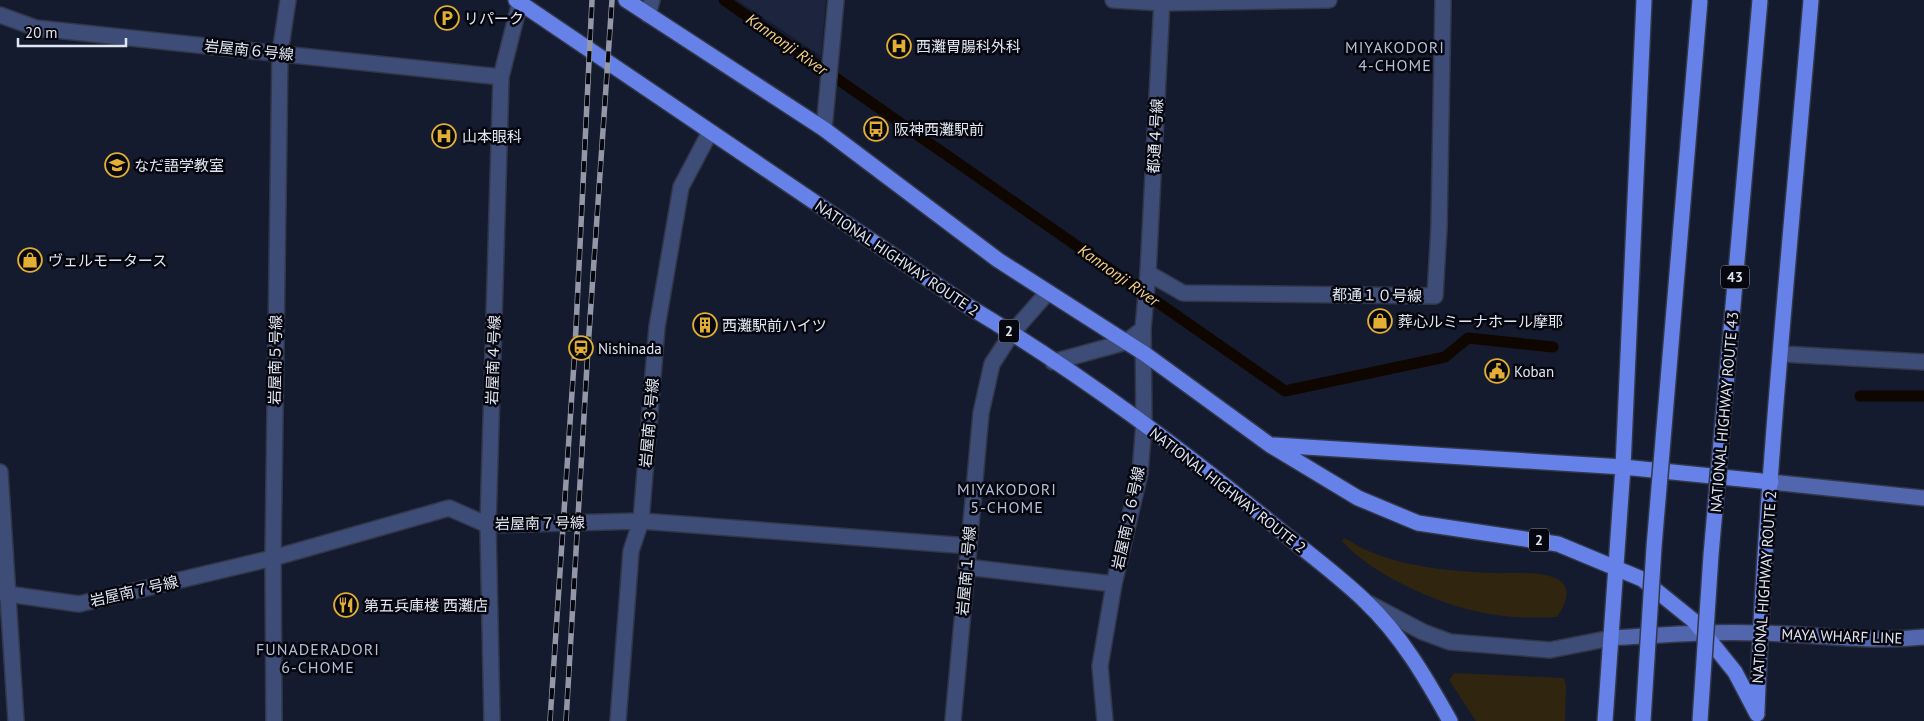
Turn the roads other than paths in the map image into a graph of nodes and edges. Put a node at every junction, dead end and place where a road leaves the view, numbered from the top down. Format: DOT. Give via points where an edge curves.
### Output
graph roads {
  1 [pos="288,0"];
  2 [pos="626,0"];
  3 [pos="652,0"];
  4 [pos="836,0"];
  5 [pos="1113,0"];
  6 [pos="1329,0"];
  7 [pos="1444,0"];
  8 [pos="1644,0"];
  9 [pos="1700,0"];
  10 [pos="1760,0"];
  11 [pos="1811,0"];
  12 [pos="518,1"];
  13 [pos="1162,2"];
  14 [pos="0,15"];
  15 [pos="648,15"];
  16 [pos="280,53"];
  17 [pos="501,77"];
  18 [pos="824,129"];
  19 [pos="710,132"];
  20 [pos="1148,273"];
  21 [pos="1048,292"];
  22 [pos="1143,329"];
  23 [pos="1012,333"];
  24 [pos="1126,342"];
  25 [pos="1145,354"];
  26 [pos="1782,354"];
  27 [pos="1053,362"];
  28 [pos="1924,362"];
  29 [pos="1144,423"];
  30 [pos="1270,445"];
  31 [pos="1623,467"];
  32 [pos="0,472"];
  33 [pos="1771,482"];
  34 [pos="1924,498"];
  35 [pos="641,521"];
  36 [pos="488,525"];
  37 [pos="969,546"];
  38 [pos="272,558"];
  39 [pos="966,567"];
  40 [pos="1616,567"];
  41 [pos="1114,584"];
  42 [pos="3,593"];
  43 [pos="1365,601"];
  44 [pos="1704,633"];
  45 [pos="1760,633"];
  46 [pos="1924,637"];
  47 [pos="1611,638"];
  48 [pos="1757,718"];
  49 [pos="16,721"];
  50 [pos="274,721"];
  51 [pos="492,721"];
  52 [pos="618,721"];
  53 [pos="953,721"];
  54 [pos="1105,721"];
  55 [pos="1450,721"];
  56 [pos="1605,721"];
  57 [pos="1644,721"];
  58 [pos="1700,721"];
  1 -- 16 [label="street, 岩屋南５号線"];
  2 -- 15 [label="highway, 2"];
  3 -- 15 [label="street"];
  4 -- 18 [label="street"];
  5 -- 13 [label="street"];
  6 -- 13 [label="street"];
  7 -- 20 [label="street, 都通１０号線" via="1435,296 1184,293"];
  8 -- 31 [label="highway"];
  9 -- 57 [label="highway, bridge" via="1654,547"];
  10 -- 58 [label="highway, NATIONAL HIGHWAY ROUTE 43 / 43, bridge" via="1711,555"];
  11 -- 26 [label="highway"];
  12 -- 17 [label="street, 岩屋南４号線"];
  12 -- 19 [label="highway, NATIONAL HIGHWAY ROUTE 2 / 2"];
  13 -- 20 [label="street, 都通４号線"];
  14 -- 16 [label="street, 岩屋南６号線" via="36,28"];
  15 -- 18 [label="highway, 2"];
  16 -- 17 [label="street, 岩屋南６号線"];
  16 -- 38 [label="street, 岩屋南５号線"];
  17 -- 36 [label="street, 岩屋南４号線"];
  18 -- 21 [label="highway, 2" via="998,260"];
  19 -- 23 [label="highway, NATIONAL HIGHWAY ROUTE 2 / 2"];
  19 -- 35 [label="street, 岩屋南３号線" via="681,188 657,327"];
  20 -- 22 [label="street, 都通４号線"];
  21 -- 23 [label="street, 岩屋南１号線"];
  21 -- 24 [label="highway, 2"];
  22 -- 24 [label="street"];
  22 -- 25 [label="street, 都通４号線"];
  23 -- 27 [label="highway, NATIONAL HIGHWAY ROUTE 2 / 2"];
  23 -- 37 [label="street, 岩屋南１号線" via="992,364 981,413"];
  24 -- 25 [label="highway, 2"];
  24 -- 27 [label="street"];
  25 -- 29 [label="street, 岩屋南２６号線"];
  25 -- 30 [label="highway, 2"];
  26 -- 28 [label="street"];
  26 -- 33 [label="highway"];
  27 -- 29 [label="highway, NATIONAL HIGHWAY ROUTE 2 / 2"];
  29 -- 41 [label="street, 岩屋南２６号線" via="1140,473"];
  29 -- 43 [label="highway, NATIONAL HIGHWAY ROUTE 2 / 2" via="1220,480"];
  30 -- 31 [label="highway, NATIONAL HIGHWAY ROUTE 2"];
  30 -- 40 [label="highway, 2" via="1358,498 1418,523 1558,544"];
  31 -- 33 [label="highway, NATIONAL HIGHWAY ROUTE 2"];
  31 -- 40 [label="highway"];
  32 -- 42 [label="street"];
  33 -- 34 [label="main road"];
  33 -- 45 [label="highway, NATIONAL HIGHWAY ROUTE 2 / 2"];
  35 -- 36 [label="street, 岩屋南７号線"];
  35 -- 37 [label="street, 岩屋南７号線"];
  35 -- 52 [label="street, 岩屋南３号線" via="631,551"];
  36 -- 38 [label="street, 岩屋南７号線" via="449,508"];
  36 -- 51 [label="street, 岩屋南４号線"];
  37 -- 39 [label="street, 岩屋南１号線"];
  38 -- 42 [label="street, 岩屋南７号線" via="79,604"];
  38 -- 50 [label="street, 岩屋南５号線"];
  39 -- 41 [label="street, 岩屋南２６号線"];
  39 -- 53 [label="street, 岩屋南１号線"];
  40 -- 44 [label="highway, 2" via="1642,580 1694,621"];
  40 -- 47 [label="highway"];
  41 -- 54 [label="street" via="1100,666"];
  42 -- 49 [label="street"];
  43 -- 47 [label="street" via="1415,628 1450,642 1550,650"];
  43 -- 55 [label="highway, NATIONAL HIGHWAY ROUTE 2 / 2" via="1424,674"];
  44 -- 45 [label="main road, MAYA WHARF LINE"];
  44 -- 47 [label="main road, MAYA WHARF LINE"];
  44 -- 48 [label="highway, 2" via="1735,672"];
  45 -- 46 [label="main road, MAYA WHARF LINE" via="1892,640"];
  45 -- 48 [label="highway, NATIONAL HIGHWAY ROUTE 2 / 2"];
  47 -- 56 [label="highway"];
}
